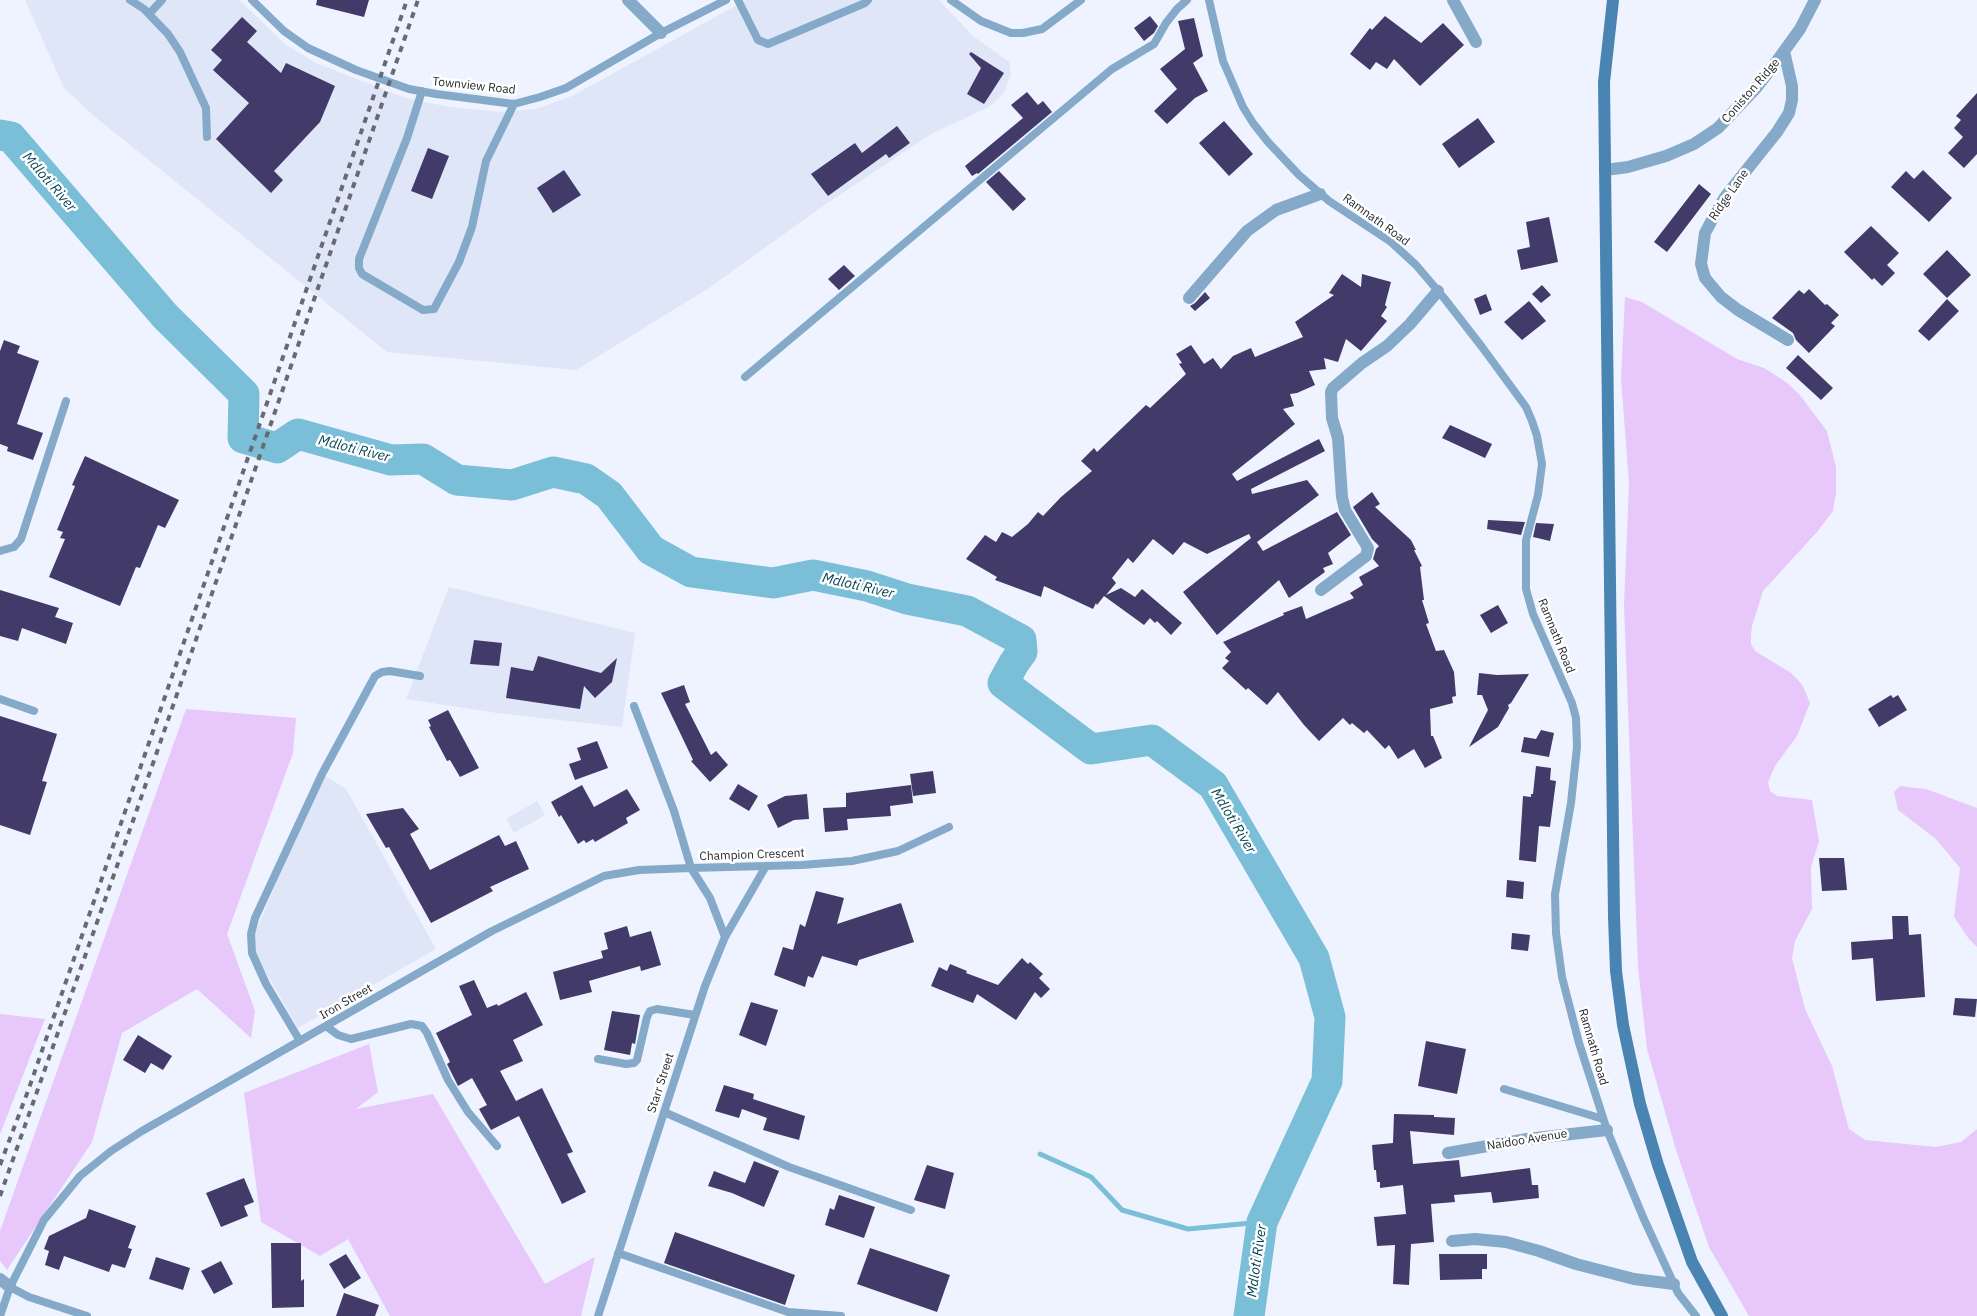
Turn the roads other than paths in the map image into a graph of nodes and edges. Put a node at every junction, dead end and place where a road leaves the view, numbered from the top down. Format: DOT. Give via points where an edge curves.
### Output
graph roads {
  1 [pos="130,0"];
  2 [pos="162,0"];
  3 [pos="252,0"];
  4 [pos="628,0"];
  5 [pos="726,0"];
  6 [pos="738,0"];
  7 [pos="868,0"];
  8 [pos="950,0"];
  9 [pos="1081,0"];
  10 [pos="1187,0"];
  11 [pos="1209,0"];
  12 [pos="1453,0"];
  13 [pos="1613,0"];
  14 [pos="1816,0"];
  15 [pos="149,14"];
  16 [pos="661,33"];
  17 [pos="1476,42"];
  18 [pos="1784,51"];
  19 [pos="422,91"];
  20 [pos="514,104"];
  21 [pos="207,137"];
  22 [pos="1605,170"];
  23 [pos="1320,194"];
  24 [pos="1438,291"];
  25 [pos="1189,298"];
  26 [pos="1788,340"];
  27 [pos="745,377"];
  28 [pos="66,401"];
  29 [pos="0,551"];
  30 [pos="1321,590"];
  31 [pos="420,676"];
  32 [pos="0,699"];
  33 [pos="634,706"];
  34 [pos="34,711"];
  35 [pos="949,827"];
  36 [pos="766,866"];
  37 [pos="690,868"];
  38 [pos="725,937"];
  39 [pos="695,1015"];
  40 [pos="326,1026"];
  41 [pos="300,1041"];
  42 [pos="598,1059"];
  43 [pos="1504,1089"];
  44 [pos="664,1112"];
  45 [pos="1605,1124"];
  46 [pos="497,1146"];
  47 [pos="1448,1153"];
  48 [pos="911,1210"];
  49 [pos="1452,1241"];
  50 [pos="618,1253"];
  51 [pos="5,1283"];
  52 [pos="1674,1284"];
  53 [pos="0,1316"];
  54 [pos="87,1316"];
  55 [pos="598,1316"];
  56 [pos="841,1316"];
  57 [pos="1696,1316"];
  58 [pos="1722,1316"];
  1 -- 15 [label="lane"];
  2 -- 15 [label="lane"];
  3 -- 19 [label="lane, Townview Road" via="284,31 308,48 356,70"];
  4 -- 16 [label="street"];
  5 -- 16 [label="lane, Townview Road"];
  6 -- 7 [label="lane" via="758,40 768,44"];
  8 -- 9 [label="lane" via="981,21 1011,33 1042,29"];
  10 -- 27 [label="lane" via="1177,9 1154,44 1112,69"];
  11 -- 23 [label="lane, Ramnath Road" via="1223,61 1253,123 1299,176"];
  12 -- 17 [label="street"];
  13 -- 22 [label="street" via="1604,82"];
  14 -- 18 [label="street, Coniston Ridge"];
  15 -- 21 [label="lane" via="180,52 206,108"];
  16 -- 20 [label="lane, Townview Road" via="566,88"];
  18 -- 22 [label="street, Coniston Ridge" via="1732,115 1694,144 1666,156"];
  18 -- 26 [label="street, Ridge Lane" via="1792,86 1789,113 1725,197 1706,233 1701,264 1704,278 1721,297"];
  19 -- 20 [label="lane, Townview Road"];
  19 -- 20 [label="lane" via="359,259 359,268 362,274 423,310 434,309 459,262 472,228 486,160"];
  22 -- 58 [label="street" via="1616,971 1640,1104 1658,1166 1692,1262"];
  23 -- 24 [label="lane, Ramnath Road" via="1392,242"];
  23 -- 25 [label="street" via="1276,210 1247,231"];
  24 -- 30 [label="street" via="1387,346 1362,363 1331,392 1345,510 1368,548 1366,556"];
  24 -- 45 [label="lane, Ramnath Road" via="1526,407 1540,452 1542,464 1538,495 1526,540 1526,589 1544,642 1572,703 1577,746 1555,894 1556,933 1562,977"];
  28 -- 29 [label="lane" via="21,539 14,547"];
  31 -- 41 [label="lane" via="390,671 375,676 326,765 255,918 251,934 252,953 266,984"];
  32 -- 34 [label="lane"];
  33 -- 37 [label="lane, Champion Crescent" via="674,811"];
  35 -- 36 [label="lane, Champion Crescent" via="905,848 874,858"];
  36 -- 37 [label="lane, Champion Crescent"];
  36 -- 38 [label="lane, Starr Street"];
  37 -- 38 [label="lane" via="710,898"];
  37 -- 40 [label="lane, Iron Street" via="639,870 604,876 492,931"];
  38 -- 39 [label="lane, Starr Street"];
  39 -- 42 [label="lane" via="657,1009 650,1011 634,1063"];
  39 -- 44 [label="lane, Starr Street"];
  40 -- 41 [label="lane, Iron Street"];
  40 -- 46 [label="lane" via="338,1036 348,1039 411,1024 422,1026 448,1080 468,1112"];
  41 -- 51 [label="lane, Iron Street" via="142,1131 80,1176 44,1220"];
  43 -- 45 [label="lane"];
  44 -- 48 [label="lane" via="790,1167"];
  44 -- 50 [label="lane, Starr Street"];
  45 -- 47 [label="street, Naidoo Avenue"];
  45 -- 52 [label="lane, Ramnath Road"];
  49 -- 52 [label="street" via="1506,1242 1634,1279"];
  50 -- 55 [label="lane, Starr Street"];
  50 -- 56 [label="lane" via="788,1312"];
  51 -- 53 [label="lane, Iron Street"];
  51 -- 54 [label="lane" via="29,1297"];
  52 -- 57 [label="lane, Ramnath Road"];
}
